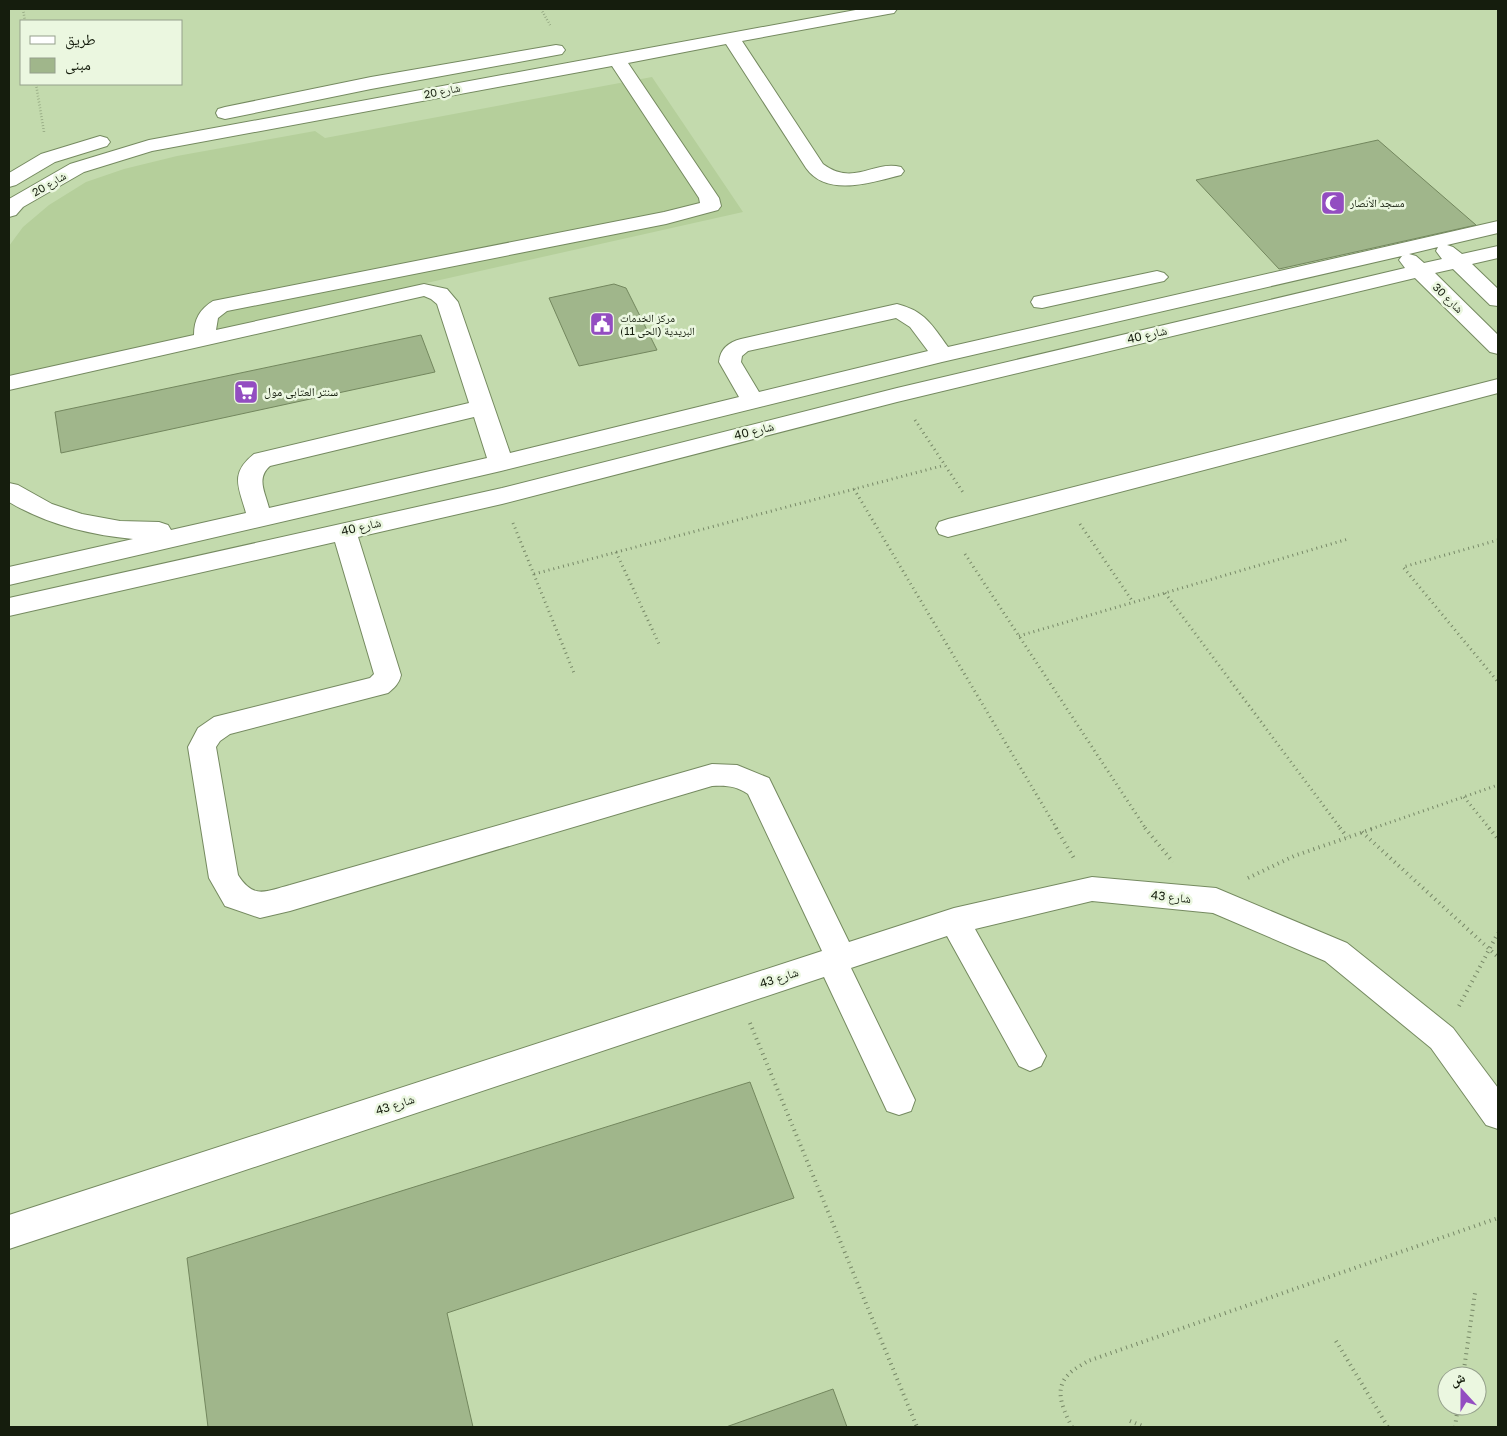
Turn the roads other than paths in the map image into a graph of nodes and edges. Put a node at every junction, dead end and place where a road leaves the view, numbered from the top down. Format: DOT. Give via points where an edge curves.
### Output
graph roads {
  1 [pos="888,9"];
  2 [pos="731,25"];
  3 [pos="573,47"];
  4 [pos="616,58"];
  5 [pos="209,116"];
  6 [pos="114,138"];
  7 [pos="894,172"];
  8 [pos="9,181"];
  9 [pos="9,212"];
  10 [pos="1498,226"];
  11 [pos="1435,240"];
  12 [pos="1397,249"];
  13 [pos="1498,252"];
  14 [pos="1457,261"];
  15 [pos="1419,270"];
  16 [pos="1157,277"];
  17 [pos="1104,288"];
  18 [pos="1498,300"];
  19 [pos="1042,302"];
  20 [pos="1498,305"];
  21 [pos="1126,312"];
  22 [pos="1466,316"];
  23 [pos="205,339"];
  24 [pos="1498,347"];
  25 [pos="942,355"];
  26 [pos="9,383"];
  27 [pos="1498,386"];
  28 [pos="753,401"];
  29 [pos="483,407"];
  30 [pos="501,463"];
  31 [pos="9,491"];
  32 [pos="259,518"];
  33 [pos="948,528"];
  34 [pos="201,531"];
  35 [pos="344,531"];
  36 [pos="9,576"];
  37 [pos="9,607"];
  38 [pos="954,921"];
  39 [pos="837,959"];
  40 [pos="1030,1056"];
  41 [pos="899,1100"];
  42 [pos="1498,1114"];
  43 [pos="9,1232"];
  1 -- 2 [label="street, شارع 20"];
  2 -- 4 [label="street, شارع 20"];
  2 -- 7 [label="street" via="816,168 832,179 843,181"];
  3 -- 5 [label="street, شارع 20"];
  4 -- 9 [label="street, شارع 20" via="149,146 76,168 16,203"];
  4 -- 23 [label="street" via="709,198 711,206 657,220 221,306 212,310 207,318"];
  6 -- 8 [label="street, شارع 20" via="48,158"];
  10 -- 11 [label="street"];
  11 -- 12 [label="street"];
  11 -- 14 [label="street"];
  12 -- 15 [label="street, شارع 30"];
  12 -- 21 [label="street"];
  13 -- 14 [label="street, شارع 40"];
  14 -- 15 [label="street, شارع 40"];
  14 -- 18 [label="street"];
  15 -- 22 [label="street, شارع 30"];
  15 -- 35 [label="street, شارع 40" via="897,395 502,496"];
  16 -- 17 [label="street"];
  17 -- 19 [label="street"];
  17 -- 21 [label="street"];
  20 -- 22 [label="street" via="1478,304 1469,308"];
  21 -- 25 [label="street"];
  22 -- 24 [label="street, شارع 30"];
  23 -- 26 [label="street"];
  23 -- 29 [label="street" via="424,290 439,294 447,302"];
  25 -- 28 [label="street"];
  25 -- 28 [label="street" via="914,317 898,311 741,346 734,350 730,362"];
  27 -- 33 [label="street"];
  28 -- 30 [label="street"];
  29 -- 30 [label="street"];
  29 -- 32 [label="street" via="262,460 252,468 249,477"];
  30 -- 32 [label="street"];
  31 -- 34 [label="street" via="31,505 80,522 138,531"];
  32 -- 34 [label="street"];
  34 -- 36 [label="street"];
  35 -- 37 [label="street, شارع 40"];
  35 -- 39 [label="street" via="387,679 378,686 224,725 213,729 205,738 202,747 224,878 236,897 260,905 290,898 712,775 729,774 746,778 759,786"];
  38 -- 39 [label="street, شارع 43"];
  38 -- 40 [label="street"];
  38 -- 42 [label="street, شارع 43" via="1092,889 1216,901 1336,952 1442,1038"];
  39 -- 41 [label="street"];
  39 -- 43 [label="street, شارع 43"];
}
